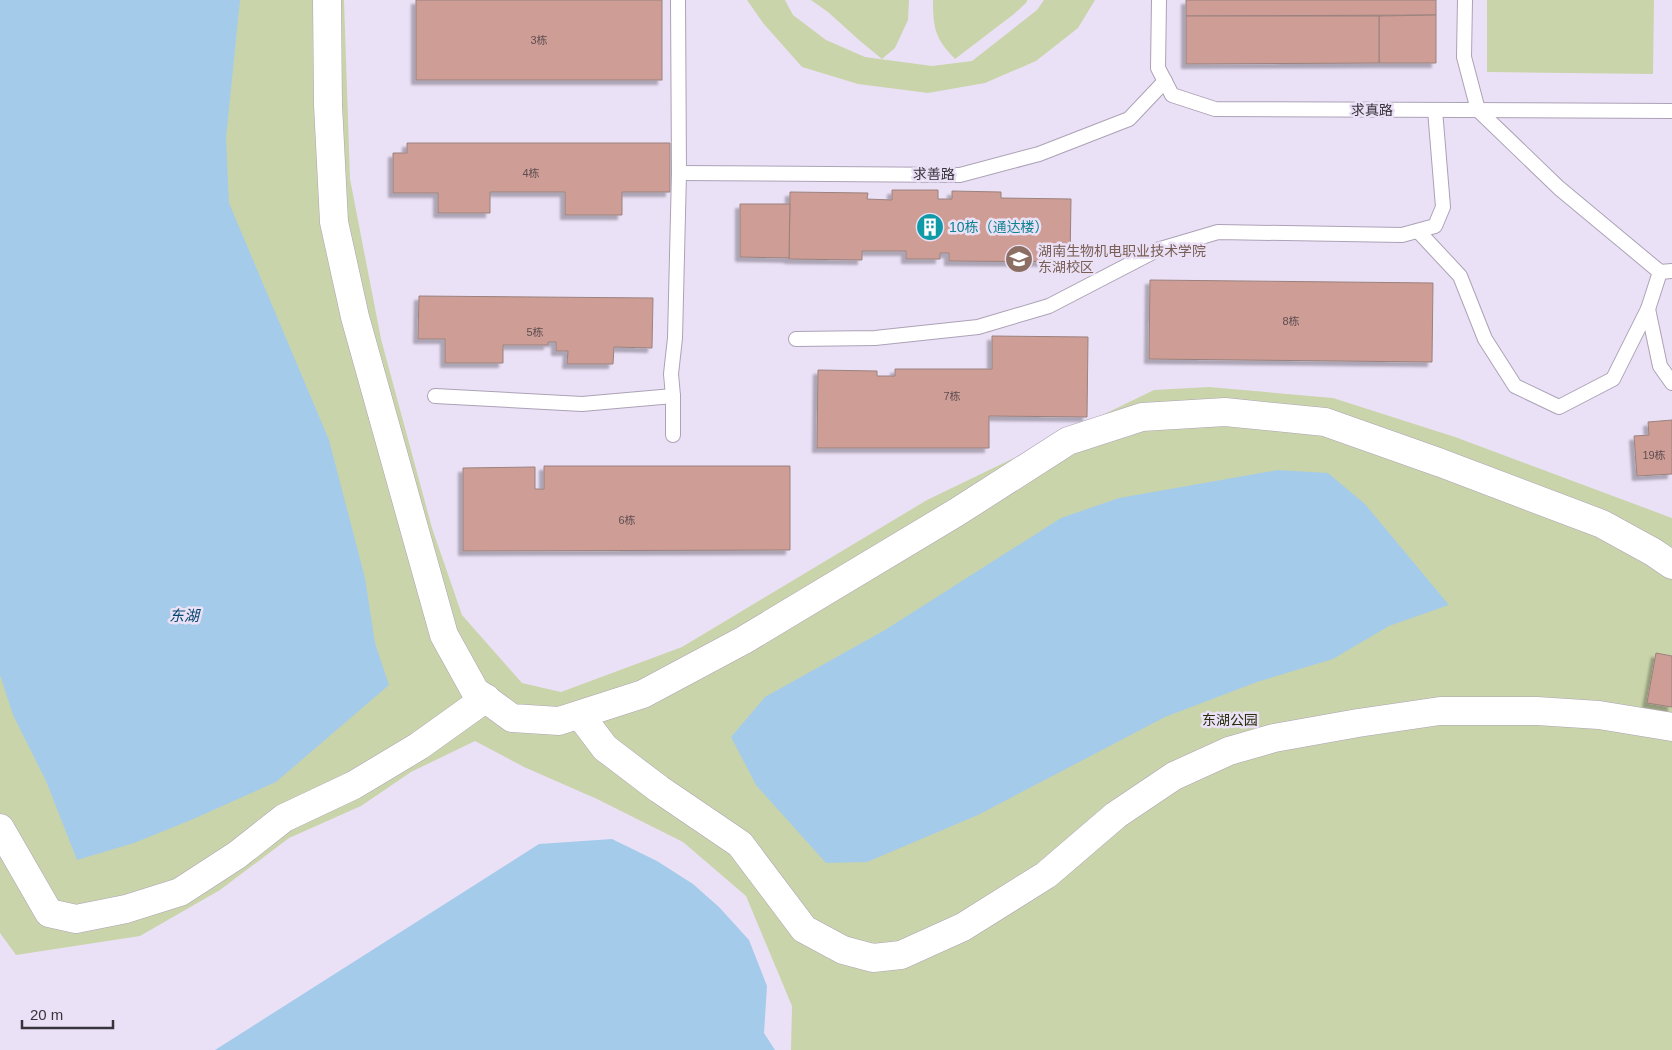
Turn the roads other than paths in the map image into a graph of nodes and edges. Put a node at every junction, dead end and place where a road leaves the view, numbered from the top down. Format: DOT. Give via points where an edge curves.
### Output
graph roads {
  1 [pos="327,0"];
  2 [pos="678,0"];
  3 [pos="1159,0"];
  4 [pos="1464,0"];
  5 [pos="1165,81"];
  6 [pos="1436,110"];
  7 [pos="1478,110"];
  8 [pos="1672,111"];
  9 [pos="679,173"];
  10 [pos="1418,231"];
  11 [pos="1666,272"];
  12 [pos="1648,309"];
  13 [pos="796,339"];
  14 [pos="1672,383"];
  15 [pos="435,396"];
  16 [pos="673,396"];
  17 [pos="673,435"];
  18 [pos="1672,565"];
  19 [pos="486,698"];
  20 [pos="580,715"];
  21 [pos="1672,727"];
  22 [pos="0,828"];
  1 -- 19 [label="street" via="334,222 355,317 444,635 475,690"];
  2 -- 9 [label="lane"];
  3 -- 5 [label="lane, 求真路" via="1158,68"];
  4 -- 7 [label="lane" via="1464,57"];
  5 -- 6 [label="lane, 求真路" via="1172,95 1215,109"];
  5 -- 9 [label="lane, 求善路" via="1128,119 1039,154 960,175"];
  6 -- 7 [label="lane, 求真路"];
  6 -- 10 [label="lane" via="1444,207 1435,226"];
  7 -- 8 [label="lane, 求真路"];
  7 -- 11 [label="lane" via="1559,188"];
  9 -- 16 [label="lane" via="675,338 670,374"];
  10 -- 12 [label="lane" via="1460,276 1485,338 1515,386 1559,407 1613,379"];
  10 -- 13 [label="lane" via="1402,235 1218,232 1157,250 1049,306 978,328 875,338"];
  11 -- 12 [label="lane"];
  12 -- 14 [label="lane" via="1660,366"];
  15 -- 16 [label="lane" via="582,404"];
  16 -- 17 [label="lane"];
  18 -- 20 [label="street" via="1602,524 1324,422 1225,412 1142,417 1068,441 744,640 643,694"];
  19 -- 20 [label="street" via="512,718 559,721"];
  19 -- 22 [label="street" via="419,746 354,785 284,818 237,855 180,892 126,909 76,919 49,913"];
  20 -- 21 [label="street" via="605,748 658,789 740,844 804,929 843,950 873,958 901,956 963,927 1046,874 1116,815 1174,776 1229,751 1274,738 1440,711 1590,714"];
}
